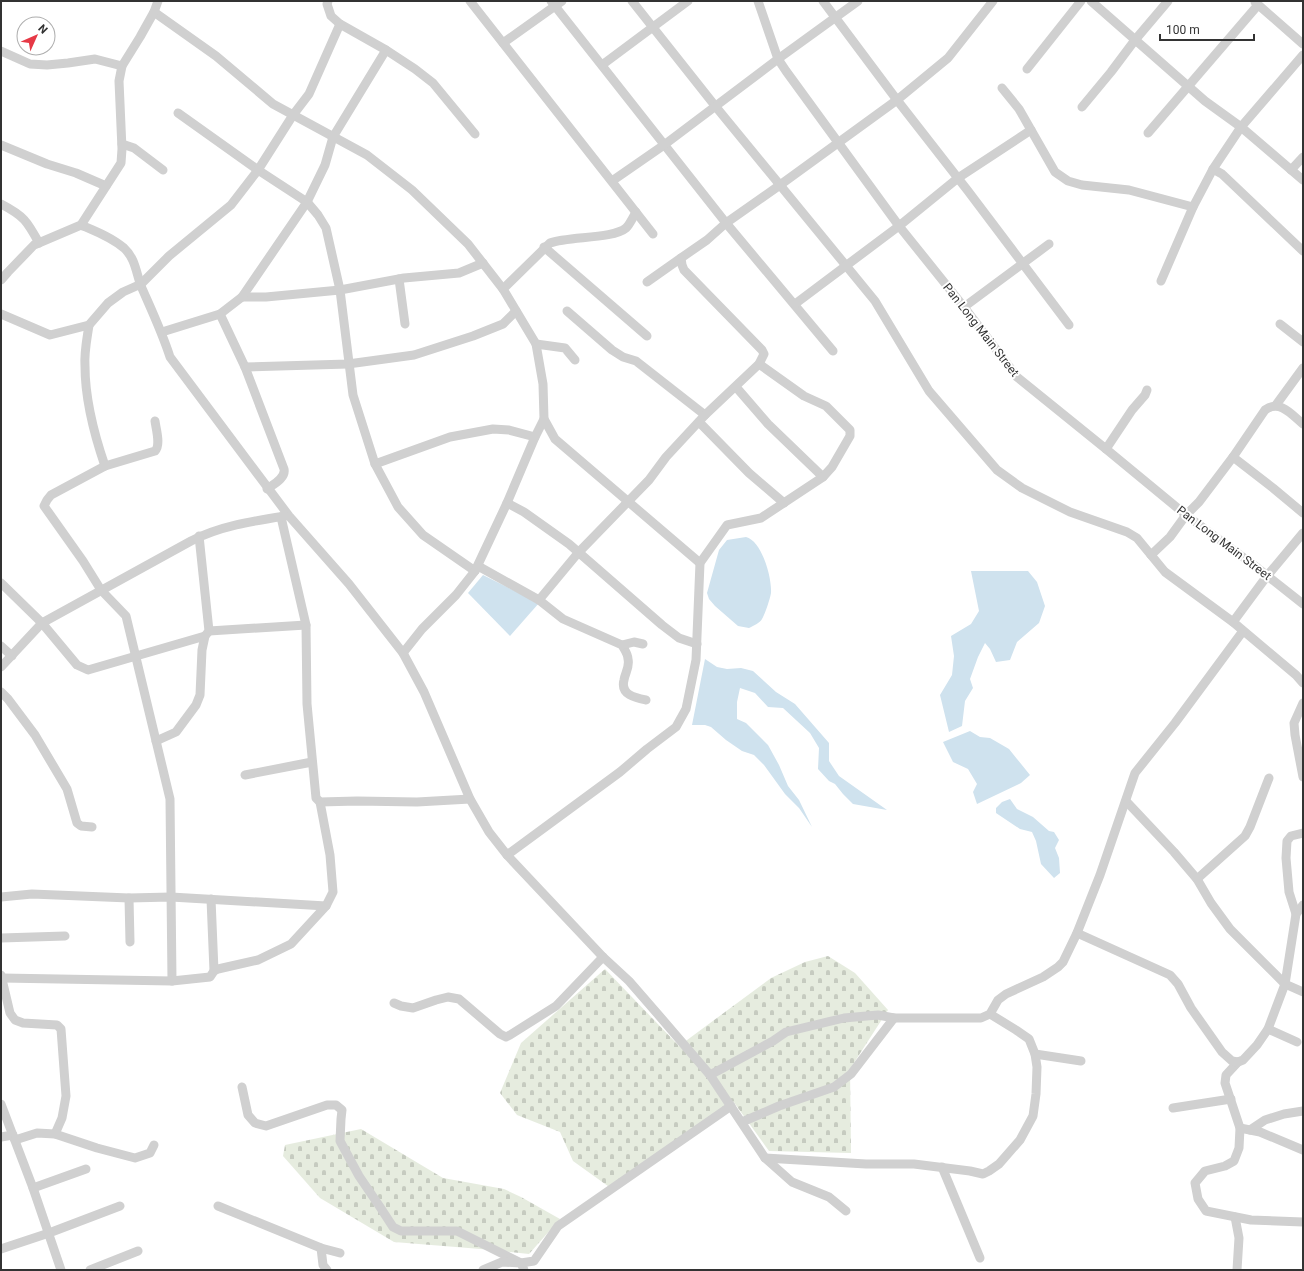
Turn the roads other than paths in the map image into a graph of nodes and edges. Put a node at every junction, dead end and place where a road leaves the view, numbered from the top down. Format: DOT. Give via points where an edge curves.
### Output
graph roads {
  1 [pos="158,1"];
  2 [pos="328,1"];
  3 [pos="470,1"];
  4 [pos="632,1"];
  5 [pos="688,1"];
  6 [pos="758,1"];
  7 [pos="823,1"];
  8 [pos="858,1"];
  9 [pos="993,1"];
  10 [pos="1081,1"];
  11 [pos="1091,1"];
  12 [pos="1168,1"];
  13 [pos="556,3"];
  14 [pos="1256,3"];
  15 [pos="154,12"];
  16 [pos="835,18"];
  17 [pos="340,24"];
  18 [pos="652,27"];
  19 [pos="1135,40"];
  20 [pos="503,42"];
  21 [pos="1303,43"];
  22 [pos="386,50"];
  23 [pos="1,52"];
  24 [pos="1303,55"];
  25 [pos="778,58"];
  26 [pos="602,65"];
  27 [pos="122,66"];
  28 [pos="1028,69"];
  29 [pos="1188,87"];
  30 [pos="1002,88"];
  31 [pos="897,100"];
  32 [pos="716,107"];
  33 [pos="1082,107"];
  34 [pos="178,112"];
  35 [pos="293,115"];
  36 [pos="1241,127"];
  37 [pos="1031,130"];
  38 [pos="1148,133"];
  39 [pos="475,134"];
  40 [pos="333,136"];
  41 [pos="838,143"];
  42 [pos="122,144"];
  43 [pos="664,144"];
  44 [pos="1,145"];
  45 [pos="1303,157"];
  46 [pos="1213,169"];
  47 [pos="163,170"];
  48 [pos="258,170"];
  49 [pos="1291,170"];
  50 [pos="958,178"];
  51 [pos="1303,180"];
  52 [pos="612,181"];
  53 [pos="106,186"];
  54 [pos="780,186"];
  55 [pos="307,202"];
  56 [pos="1,204"];
  57 [pos="1193,207"];
  58 [pos="636,212"];
  59 [pos="726,223"];
  60 [pos="81,225"];
  61 [pos="899,226"];
  62 [pos="654,234"];
  63 [pos="39,243"];
  64 [pos="1048,244"];
  65 [pos="544,247"];
  66 [pos="1303,251"];
  67 [pos="681,258"];
  68 [pos="483,263"];
  69 [pos="1022,263"];
  70 [pos="845,266"];
  71 [pos="399,279"];
  72 [pos="1,280"];
  73 [pos="1161,281"];
  74 [pos="647,282"];
  75 [pos="140,284"];
  76 [pos="503,289"];
  77 [pos="340,290"];
  78 [pos="242,297"];
  79 [pos="795,304"];
  80 [pos="964,306"];
  81 [pos="516,310"];
  82 [pos="567,311"];
  83 [pos="1,314"];
  84 [pos="220,314"];
  85 [pos="405,324"];
  86 [pos="1280,324"];
  87 [pos="89,325"];
  88 [pos="1069,325"];
  89 [pos="162,332"];
  90 [pos="647,336"];
  91 [pos="1303,342"];
  92 [pos="536,344"];
  93 [pos="833,350"];
  94 [pos="575,360"];
  95 [pos="348,364"];
  96 [pos="759,364"];
  97 [pos="245,367"];
  98 [pos="1303,368"];
  99 [pos="736,387"];
  100 [pos="1147,390"];
  101 [pos="1276,405"];
  102 [pos="706,415"];
  103 [pos="544,419"];
  104 [pos="155,421"];
  105 [pos="699,422"];
  106 [pos="1303,424"];
  107 [pos="535,437"];
  108 [pos="1106,449"];
  109 [pos="1233,457"];
  110 [pos="375,464"];
  111 [pos="105,466"];
  112 [pos="823,477"];
  113 [pos="267,489"];
  114 [pos="628,502"];
  115 [pos="507,503"];
  116 [pos="784,503"];
  117 [pos="1303,514"];
  118 [pos="1186,515"];
  119 [pos="285,517"];
  120 [pos="1303,533"];
  121 [pos="199,536"];
  122 [pos="578,553"];
  123 [pos="1151,555"];
  124 [pos="700,563"];
  125 [pos="476,569"];
  126 [pos="1267,576"];
  127 [pos="1,583"];
  128 [pos="101,590"];
  129 [pos="539,600"];
  130 [pos="1303,604"];
  131 [pos="1233,622"];
  132 [pos="42,623"];
  133 [pos="306,625"];
  134 [pos="1243,631"];
  135 [pos="207,633"];
  136 [pos="643,644"];
  137 [pos="697,644"];
  138 [pos="622,645"];
  139 [pos="1,646"];
  140 [pos="403,653"];
  141 [pos="12,656"];
  142 [pos="136,656"];
  143 [pos="1,667"];
  144 [pos="1303,684"];
  145 [pos="1,692"];
  146 [pos="646,700"];
  147 [pos="1303,703"];
  148 [pos="156,741"];
  149 [pos="312,762"];
  150 [pos="245,775"];
  151 [pos="1303,777"];
  152 [pos="1269,778"];
  153 [pos="470,799"];
  154 [pos="1126,801"];
  155 [pos="320,802"];
  156 [pos="92,827"];
  157 [pos="1303,833"];
  158 [pos="507,855"];
  159 [pos="1197,879"];
  160 [pos="1,897"];
  161 [pos="171,897"];
  162 [pos="129,898"];
  163 [pos="211,899"];
  164 [pos="1303,905"];
  165 [pos="326,906"];
  166 [pos="1296,914"];
  167 [pos="1076,933"];
  168 [pos="65,936"];
  169 [pos="1,938"];
  170 [pos="130,942"];
  171 [pos="603,957"];
  172 [pos="214,971"];
  173 [pos="1,976"];
  174 [pos="172,981"];
  175 [pos="1285,984"];
  176 [pos="1303,992"];
  177 [pos="394,1003"];
  178 [pos="990,1014"];
  179 [pos="894,1018"];
  180 [pos="1268,1029"];
  181 [pos="1297,1042"];
  182 [pos="1035,1054"];
  183 [pos="1081,1062"];
  184 [pos="1238,1062"];
  185 [pos="710,1075"];
  186 [pos="242,1087"];
  187 [pos="1231,1099"];
  188 [pos="1,1104"];
  189 [pos="731,1106"];
  190 [pos="1173,1108"];
  191 [pos="1303,1111"];
  192 [pos="742,1122"];
  193 [pos="1240,1128"];
  194 [pos="1250,1130"];
  195 [pos="55,1134"];
  196 [pos="1,1137"];
  197 [pos="14,1138"];
  198 [pos="154,1145"];
  199 [pos="1303,1150"];
  200 [pos="765,1158"];
  201 [pos="942,1167"];
  202 [pos="86,1169"];
  203 [pos="33,1188"];
  204 [pos="120,1206"];
  205 [pos="218,1206"];
  206 [pos="846,1211"];
  207 [pos="1235,1216"];
  208 [pos="1303,1222"];
  209 [pos="49,1233"];
  210 [pos="321,1248"];
  211 [pos="1,1249"];
  212 [pos="138,1251"];
  213 [pos="340,1253"];
  214 [pos="980,1258"];
  215 [pos="534,1266"];
  216 [pos="523,1267"];
  217 [pos="61,1270"];
  218 [pos="90,1270"];
  219 [pos="327,1270"];
  220 [pos="483,1270"];
  221 [pos="1237,1270"];
  1 -- 15 [label="street"];
  2 -- 17 [label="street" via="331,16"];
  3 -- 20 [label="street"];
  4 -- 18 [label="street"];
  5 -- 18 [label="street"];
  6 -- 25 [label="street, Pan Long Main Street"];
  7 -- 16 [label="street"];
  8 -- 16 [label="street"];
  9 -- 31 [label="street" via="948,58"];
  10 -- 28 [label="street"];
  11 -- 19 [label="street"];
  12 -- 19 [label="street"];
  13 -- 20 [label="street"];
  13 -- 26 [label="street"];
  14 -- 21 [label="street"];
  14 -- 29 [label="street"];
  15 -- 27 [label="street"];
  15 -- 35 [label="street" via="216,56 273,104"];
  16 -- 25 [label="street"];
  16 -- 31 [label="street"];
  17 -- 22 [label="street"];
  17 -- 35 [label="street" via="308,94"];
  18 -- 26 [label="street"];
  18 -- 32 [label="street"];
  19 -- 29 [label="street"];
  19 -- 33 [label="street"];
  20 -- 52 [label="street"];
  22 -- 39 [label="street" via="433,83"];
  22 -- 40 [label="street"];
  23 -- 27 [label="street" via="30,64 47,65 95,59"];
  24 -- 36 [label="street"];
  25 -- 32 [label="street"];
  25 -- 41 [label="street, Pan Long Main Street"];
  26 -- 43 [label="street"];
  27 -- 42 [label="street" via="119,81"];
  29 -- 36 [label="street"];
  29 -- 38 [label="street"];
  30 -- 37 [label="street" via="1019,109"];
  31 -- 41 [label="street"];
  31 -- 50 [label="street"];
  32 -- 43 [label="street"];
  32 -- 54 [label="street"];
  34 -- 48 [label="street"];
  35 -- 40 [label="street"];
  35 -- 48 [label="street"];
  36 -- 46 [label="street"];
  36 -- 49 [label="street"];
  37 -- 50 [label="street"];
  37 -- 57 [label="street" via="1055,172 1068,181 1129,190"];
  40 -- 55 [label="street" via="325,165"];
  40 -- 68 [label="street" via="367,156 412,190 468,244"];
  41 -- 54 [label="street"];
  41 -- 61 [label="street, Pan Long Main Street"];
  42 -- 47 [label="street" via="134,148"];
  42 -- 53 [label="street" via="121,163"];
  43 -- 52 [label="street"];
  43 -- 59 [label="street"];
  44 -- 53 [label="street"];
  45 -- 49 [label="street"];
  46 -- 57 [label="street"];
  46 -- 66 [label="street" via="1222,174"];
  48 -- 55 [label="street"];
  48 -- 75 [label="street" via="231,205 169,256"];
  49 -- 51 [label="street"];
  50 -- 61 [label="street"];
  50 -- 69 [label="street"];
  52 -- 58 [label="street"];
  53 -- 60 [label="street"];
  54 -- 59 [label="street"];
  54 -- 70 [label="street"];
  55 -- 77 [label="street" via="326,228"];
  55 -- 78 [label="street"];
  56 -- 63 [label="street" via="27,221"];
  57 -- 73 [label="street"];
  58 -- 62 [label="street"];
  58 -- 65 [label="street" via="625,228 614,233 557,240"];
  59 -- 67 [label="street"];
  59 -- 79 [label="street"];
  60 -- 63 [label="street"];
  60 -- 75 [label="street" via="114,240 125,249 133,259"];
  61 -- 70 [label="street"];
  61 -- 80 [label="street, Pan Long Main Street"];
  63 -- 72 [label="street" via="34,245"];
  64 -- 69 [label="street"];
  65 -- 76 [label="street"];
  65 -- 90 [label="street"];
  67 -- 74 [label="street"];
  67 -- 96 [label="street" via="684,270 762,350 764,354"];
  68 -- 71 [label="street" via="459,273"];
  68 -- 76 [label="street"];
  69 -- 80 [label="street"];
  69 -- 88 [label="street"];
  70 -- 79 [label="street"];
  70 -- 123 [label="street" via="875,301 929,391 997,470 1022,488 1070,512 1127,532 1137,538"];
  71 -- 77 [label="street"];
  71 -- 85 [label="street"];
  75 -- 87 [label="street" via="108,303"];
  75 -- 89 [label="street"];
  76 -- 81 [label="street"];
  77 -- 78 [label="street"];
  77 -- 95 [label="street"];
  78 -- 84 [label="street"];
  79 -- 93 [label="street"];
  80 -- 108 [label="street, Pan Long Main Street" via="1017,377"];
  81 -- 92 [label="street"];
  81 -- 95 [label="street" via="503,324 439,348 414,355"];
  82 -- 102 [label="street" via="612,350 636,361"];
  83 -- 87 [label="street" via="50,335"];
  84 -- 89 [label="street"];
  84 -- 97 [label="street"];
  86 -- 91 [label="street"];
  87 -- 111 [label="street" via="85,364 87,392 97,442"];
  89 -- 113 [label="street" via="170,357"];
  92 -- 94 [label="street" via="565,348"];
  92 -- 103 [label="street" via="543,384"];
  95 -- 97 [label="street"];
  95 -- 110 [label="street" via="353,395"];
  96 -- 99 [label="street"];
  96 -- 112 [label="street" via="804,396 826,406 850,430 850,436 832,467"];
  97 -- 113 [label="street" via="285,472 283,477"];
  98 -- 101 [label="street"];
  99 -- 102 [label="street"];
  99 -- 112 [label="street" via="768,424"];
  100 -- 108 [label="street"];
  101 -- 106 [label="street"];
  101 -- 109 [label="street" via="1265,410"];
  102 -- 105 [label="street"];
  103 -- 107 [label="street"];
  103 -- 114 [label="street" via="555,439"];
  104 -- 111 [label="street" via="158,444 155,451"];
  105 -- 114 [label="street"];
  105 -- 116 [label="street" via="749,473"];
  107 -- 110 [label="street" via="492,429 450,438"];
  107 -- 115 [label="street"];
  108 -- 118 [label="street, Pan Long Main Street"];
  109 -- 117 [label="street"];
  109 -- 118 [label="street" via="1196,506"];
  110 -- 125 [label="street" via="398,507 423,535"];
  111 -- 128 [label="street" via="51,496 44,506"];
  112 -- 116 [label="street"];
  113 -- 119 [label="street"];
  114 -- 122 [label="street"];
  114 -- 124 [label="street"];
  115 -- 122 [label="street" via="524,512"];
  115 -- 125 [label="street"];
  116 -- 124 [label="street" via="761,518 727,525"];
  118 -- 123 [label="street" via="1170,537"];
  118 -- 126 [label="street, Pan Long Main Street"];
  119 -- 121 [label="street" via="230,527"];
  119 -- 133 [label="street"];
  119 -- 140 [label="street" via="349,584"];
  120 -- 126 [label="street"];
  121 -- 128 [label="street"];
  121 -- 135 [label="street"];
  122 -- 129 [label="street"];
  122 -- 137 [label="street" via="679,638"];
  123 -- 131 [label="street" via="1165,572"];
  124 -- 137 [label="street"];
  125 -- 129 [label="street"];
  125 -- 140 [label="street"];
  126 -- 130 [label="street, Pan Long Main Street"];
  126 -- 131 [label="street"];
  127 -- 132 [label="street"];
  128 -- 132 [label="street"];
  128 -- 142 [label="street" via="126,616"];
  129 -- 138 [label="street" via="563,620"];
  131 -- 134 [label="street"];
  132 -- 141 [label="street"];
  132 -- 142 [label="street" via="77,665 88,670"];
  133 -- 135 [label="street"];
  133 -- 149 [label="street" via="307,704"];
  134 -- 144 [label="street" via="1296,675"];
  134 -- 154 [label="street" via="1135,774"];
  135 -- 142 [label="street"];
  135 -- 148 [label="street" via="202,650 200,695 196,705 176,732"];
  136 -- 138 [label="street" via="634,642"];
  137 -- 158 [label="street" via="686,709 676,727 620,772"];
  138 -- 146 [label="street" via="628,659 628,669 623,681 625,691 632,697"];
  139 -- 141 [label="street"];
  140 -- 153 [label="street" via="424,692"];
  141 -- 143 [label="street"];
  142 -- 148 [label="street"];
  145 -- 156 [label="street" via="35,735 67,789 77,823"];
  147 -- 151 [label="street" via="1294,722"];
  148 -- 161 [label="street" via="170,799"];
  149 -- 150 [label="street"];
  149 -- 155 [label="street" via="316,798"];
  152 -- 159 [label="street" via="1246,836"];
  153 -- 155 [label="street"];
  153 -- 158 [label="street" via="489,832"];
  154 -- 159 [label="street"];
  154 -- 167 [label="street"];
  155 -- 165 [label="street" via="330,855 333,892"];
  157 -- 166 [label="street" via="1291,836 1286,841 1289,892"];
  158 -- 171 [label="street"];
  159 -- 175 [label="street" via="1230,929"];
  160 -- 162 [label="street" via="32,894"];
  161 -- 162 [label="street"];
  161 -- 163 [label="street"];
  161 -- 174 [label="street"];
  162 -- 170 [label="street"];
  163 -- 165 [label="street"];
  163 -- 172 [label="street"];
  164 -- 166 [label="street"];
  165 -- 172 [label="street" via="291,944 258,960"];
  166 -- 175 [label="street"];
  167 -- 178 [label="street" via="1063,962 1058,967 1006,994 998,1000"];
  167 -- 184 [label="street" via="1170,975 1222,1052 1232,1061"];
  168 -- 169 [label="street"];
  171 -- 177 [label="street" via="556,1006 506,1036 500,1034 459,999 436,1000 413,1008"];
  171 -- 185 [label="street" via="628,981"];
  172 -- 174 [label="street" via="210,977"];
  173 -- 174 [label="street"];
  173 -- 195 [label="street" via="14,1020 57,1025 61,1030 66,1096 62,1118"];
  175 -- 176 [label="street"];
  175 -- 180 [label="street"];
  178 -- 179 [label="street" via="981,1018"];
  178 -- 182 [label="street" via="1029,1040"];
  179 -- 185 [label="street" via="878,1014 844,1018 786,1032"];
  179 -- 192 [label="street" via="851,1074 834,1087"];
  180 -- 181 [label="street"];
  180 -- 184 [label="street" via="1258,1045"];
  182 -- 183 [label="street"];
  182 -- 201 [label="street" via="1037,1067 1033,1116 1020,1140 999,1164 983,1174"];
  184 -- 187 [label="street" via="1226,1075 1225,1083"];
  185 -- 189 [label="street"];
  186 -- 216 [label="street" via="248,1115 254,1123 266,1126 327,1105 336,1105 342,1110 340,1141 359,1176 393,1227 401,1231 457,1231"];
  187 -- 190 [label="street"];
  187 -- 193 [label="street"];
  188 -- 197 [label="street"];
  189 -- 192 [label="street"];
  189 -- 215 [label="street" via="558,1226"];
  191 -- 194 [label="street" via="1265,1120"];
  192 -- 200 [label="street"];
  193 -- 194 [label="street"];
  193 -- 207 [label="street" via="1239,1148 1234,1161 1204,1171 1195,1183 1198,1199 1206,1211"];
  194 -- 199 [label="street"];
  195 -- 197 [label="street" via="37,1133"];
  195 -- 198 [label="street" via="135,1158 150,1153"];
  196 -- 197 [label="street"];
  197 -- 203 [label="street"];
  200 -- 201 [label="street"];
  200 -- 206 [label="street" via="792,1182 829,1197"];
  201 -- 214 [label="street"];
  202 -- 203 [label="street"];
  203 -- 209 [label="street"];
  204 -- 209 [label="street"];
  205 -- 210 [label="street"];
  207 -- 208 [label="street" via="1251,1220"];
  207 -- 221 [label="street" via="1239,1238"];
  209 -- 211 [label="street"];
  209 -- 217 [label="street"];
  210 -- 213 [label="street"];
  210 -- 219 [label="street"];
  212 -- 218 [label="street"];
  215 -- 216 [label="street"];
  216 -- 220 [label="street" via="502,1262"];
}
